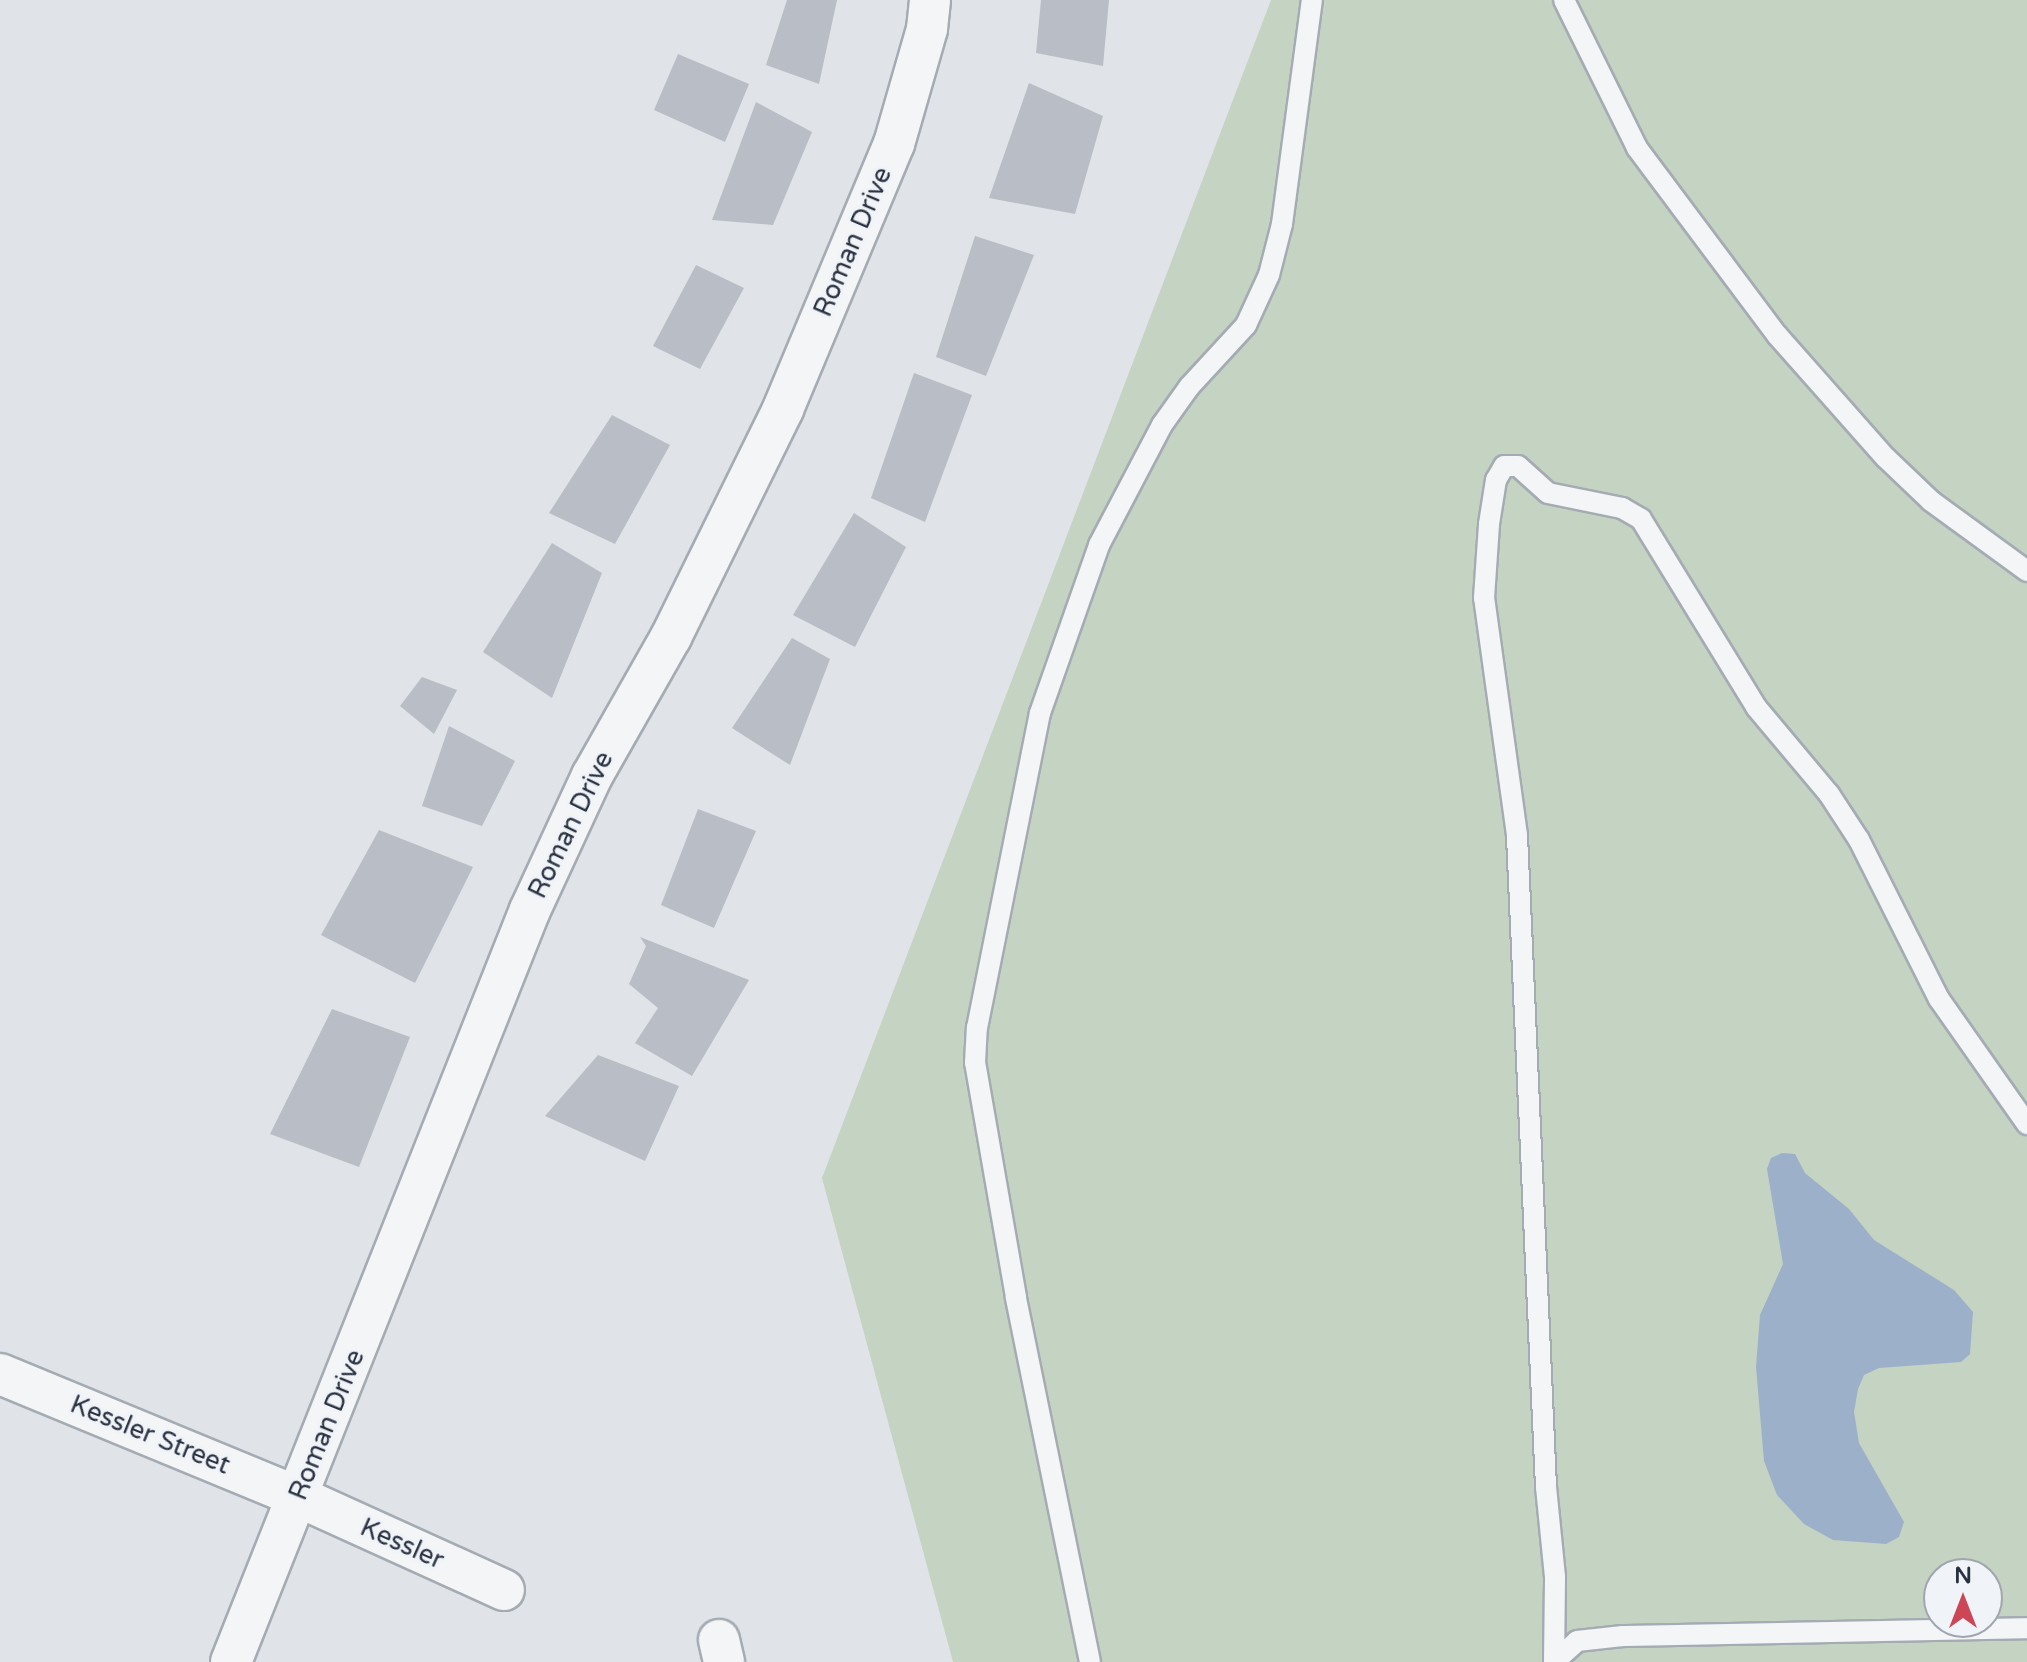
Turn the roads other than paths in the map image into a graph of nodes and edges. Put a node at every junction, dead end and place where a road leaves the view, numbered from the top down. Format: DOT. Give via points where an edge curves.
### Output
graph roads {
  1 [pos="930,0"];
  2 [pos="1312,0"];
  3 [pos="1564,0"];
  4 [pos="2027,571"];
  5 [pos="2027,1124"];
  6 [pos="0,1374"];
  7 [pos="299,1497"];
  8 [pos="504,1590"];
  9 [pos="2027,1628"];
  10 [pos="231,1662"];
  11 [pos="1090,1662"];
  12 [pos="1554,1662"];
  1 -- 7 [label="street, Roman Drive" via="927,29 894,144 795,379 671,637 592,776 530,910"];
  2 -- 11 [label="lane" via="1282,224 1269,275 1246,325 1162,425 1099,545 1040,713 977,1028 975,1063 1016,1297"];
  3 -- 4 [label="lane" via="1637,148 1777,335 1897,469"];
  5 -- 12 [label="lane" via="1939,999 1859,840 1829,794 1756,707 1641,519 1622,508 1548,493 1518,466 1504,466 1496,480 1489,524 1484,598 1517,835 1545,1472 1555,1577"];
  6 -- 7 [label="street, Kessler Street"];
  7 -- 8 [label="street, Kessler"];
  7 -- 10 [label="street, Roman Drive"];
  9 -- 12 [label="lane" via="1623,1636 1577,1641"];
}
